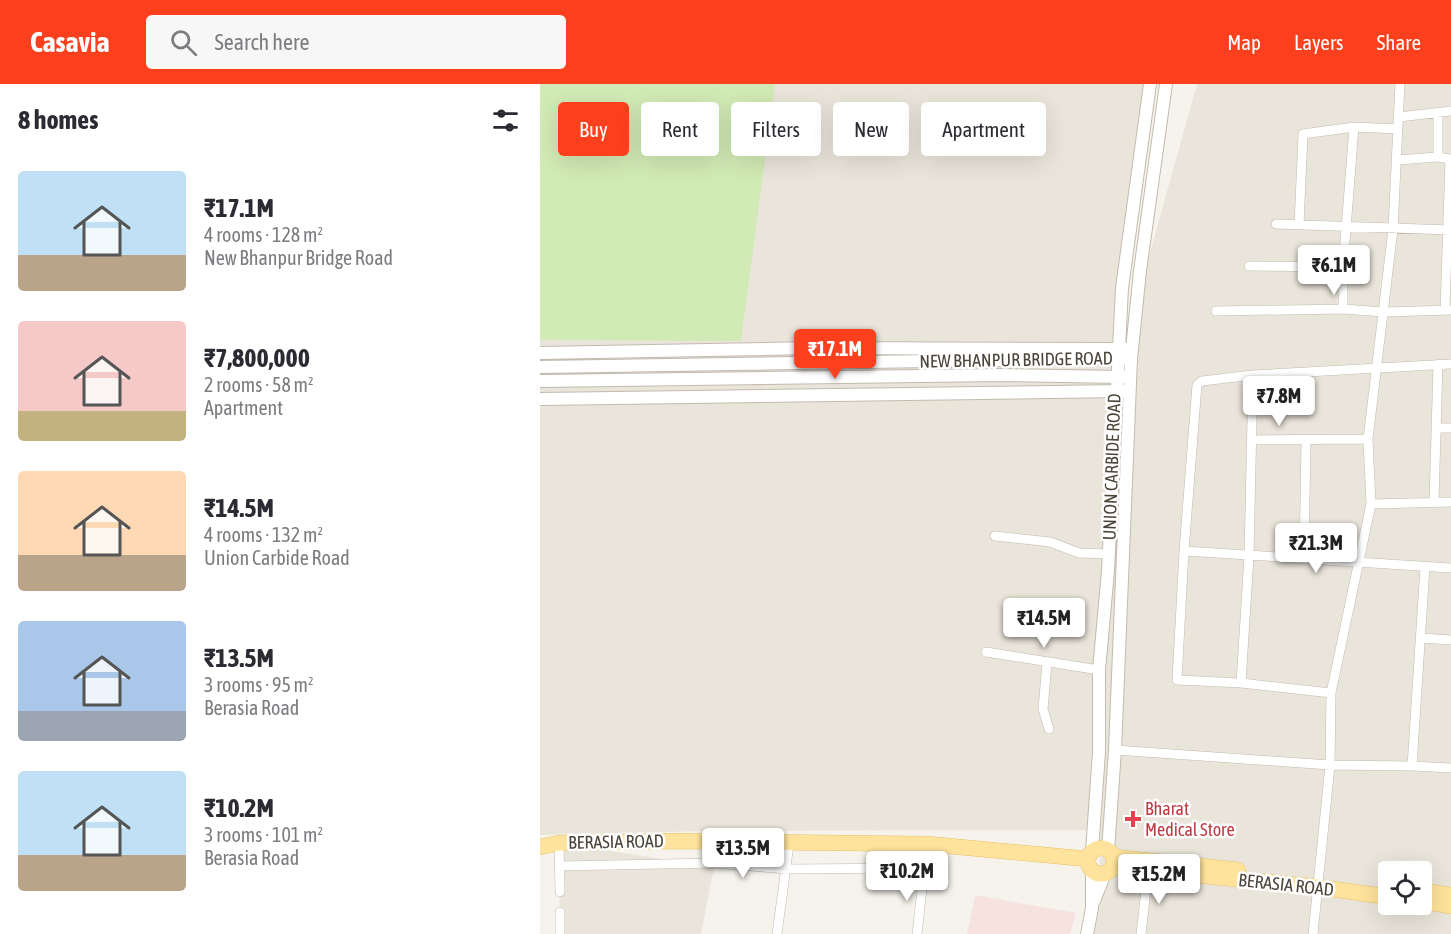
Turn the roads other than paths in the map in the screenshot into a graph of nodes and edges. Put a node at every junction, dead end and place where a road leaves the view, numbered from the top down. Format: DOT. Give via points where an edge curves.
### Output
graph roads {
  1 [pos="1150,84"];
  2 [pos="1166,84"];
  3 [pos="1400,84"];
  4 [pos="1451,111"];
  5 [pos="1438,114"];
  6 [pos="1399,117"];
  7 [pos="1354,127"];
  8 [pos="1398,129"];
  9 [pos="1438,157"];
  10 [pos="1450,159"];
  11 [pos="1397,160"];
  12 [pos="1276,224"];
  13 [pos="1299,225"];
  14 [pos="1347,227"];
  15 [pos="1393,229"];
  16 [pos="1449,231"];
  17 [pos="1250,266"];
  18 [pos="1343,267"];
  19 [pos="1448,269"];
  20 [pos="1343,309"];
  21 [pos="1448,310"];
  22 [pos="1216,311"];
  23 [pos="1384,312"];
  24 [pos="540,353"];
  25 [pos="1125,354"];
  26 [pos="1438,364"];
  27 [pos="1451,364"];
  28 [pos="540,366"];
  29 [pos="1376,367"];
  30 [pos="1253,375"];
  31 [pos="1116,377"];
  32 [pos="1130,378"];
  33 [pos="540,381"];
  34 [pos="1115,391"];
  35 [pos="1130,391"];
  36 [pos="540,399"];
  37 [pos="1437,428"];
  38 [pos="1451,428"];
  39 [pos="1368,439"];
  40 [pos="1252,440"];
  41 [pos="1306,441"];
  42 [pos="1434,502"];
  43 [pos="1451,502"];
  44 [pos="1371,504"];
  45 [pos="995,536"];
  46 [pos="1184,551"];
  47 [pos="1109,554"];
  48 [pos="1249,556"];
  49 [pos="1304,559"];
  50 [pos="1357,564"];
  51 [pos="1425,567"];
  52 [pos="1451,568"];
  53 [pos="1421,638"];
  54 [pos="1451,640"];
  55 [pos="986,652"];
  56 [pos="1047,663"];
  57 [pos="1099,670"];
  58 [pos="1241,683"];
  59 [pos="1331,693"];
  60 [pos="1049,729"];
  61 [pos="1115,750"];
  62 [pos="1330,765"];
  63 [pos="1412,766"];
  64 [pos="1451,768"];
  65 [pos="559,843"];
  66 [pos="789,844"];
  67 [pos="927,844"];
  68 [pos="540,847"];
  69 [pos="1101,861"];
  70 [pos="560,866"];
  71 [pos="925,868"];
  72 [pos="787,869"];
  73 [pos="1148,872"];
  74 [pos="1318,882"];
  75 [pos="1378,885"];
  76 [pos="560,892"];
  77 [pos="1432,892"];
  78 [pos="1378,895"];
  79 [pos="1451,895"];
  80 [pos="1432,903"];
  81 [pos="1451,906"];
  82 [pos="560,912"];
  83 [pos="560,934"];
  84 [pos="777,934"];
  85 [pos="917,934"];
  86 [pos="1087,934"];
  87 [pos="1141,934"];
  88 [pos="1313,934"];
  1 -- 25 [label="street, UNION CARBIDE ROAD" via="1124,268"];
  2 -- 25 [label="street, UNION CARBIDE ROAD"];
  3 -- 6 [label="street"];
  4 -- 5 [label="street"];
  5 -- 6 [label="street"];
  5 -- 9 [label="street"];
  6 -- 8 [label="street"];
  7 -- 8 [label="street"];
  7 -- 13 [label="street" via="1303,134"];
  7 -- 14 [label="street"];
  8 -- 11 [label="street"];
  9 -- 10 [label="street"];
  9 -- 11 [label="street"];
  10 -- 16 [label="street"];
  11 -- 15 [label="street"];
  12 -- 13 [label="street"];
  13 -- 14 [label="street"];
  14 -- 15 [label="street"];
  14 -- 18 [label="street"];
  15 -- 16 [label="street"];
  15 -- 23 [label="street"];
  16 -- 19 [label="street"];
  17 -- 18 [label="street"];
  18 -- 20 [label="street"];
  19 -- 21 [label="street"];
  20 -- 22 [label="street"];
  20 -- 23 [label="street"];
  21 -- 23 [label="street"];
  23 -- 29 [label="street"];
  24 -- 25 [label="street" via="814,348"];
  25 -- 28 [label="street, NEW BHANPUR BRIDGE ROAD"];
  25 -- 31 [label="street, UNION CARBIDE ROAD"];
  25 -- 32 [label="street, UNION CARBIDE ROAD"];
  26 -- 27 [label="street"];
  26 -- 29 [label="street"];
  26 -- 37 [label="street"];
  29 -- 30 [label="street"];
  29 -- 39 [label="street"];
  30 -- 40 [label="street"];
  30 -- 46 [label="street" via="1202,381 1197,385"];
  31 -- 32 [label="street, NEW BHANPUR BRIDGE ROAD"];
  31 -- 33 [label="street, NEW BHANPUR BRIDGE ROAD"];
  31 -- 34 [label="street, UNION CARBIDE ROAD"];
  32 -- 35 [label="street, UNION CARBIDE ROAD"];
  34 -- 35 [label="street"];
  34 -- 36 [label="street"];
  34 -- 47 [label="street, UNION CARBIDE ROAD"];
  35 -- 61 [label="street, UNION CARBIDE ROAD"];
  37 -- 38 [label="street"];
  37 -- 42 [label="street"];
  39 -- 41 [label="street"];
  39 -- 44 [label="street"];
  40 -- 41 [label="street"];
  40 -- 48 [label="street"];
  41 -- 49 [label="street"];
  42 -- 43 [label="street"];
  42 -- 44 [label="street"];
  44 -- 50 [label="street"];
  45 -- 47 [label="street" via="1050,542 1079,553"];
  46 -- 48 [label="street"];
  46 -- 58 [label="street" via="1177,680"];
  47 -- 57 [label="street, UNION CARBIDE ROAD"];
  48 -- 49 [label="street"];
  48 -- 58 [label="street"];
  49 -- 50 [label="street"];
  50 -- 51 [label="street"];
  50 -- 59 [label="street"];
  51 -- 52 [label="street"];
  51 -- 53 [label="street"];
  53 -- 54 [label="street"];
  53 -- 63 [label="street"];
  55 -- 56 [label="street"];
  56 -- 57 [label="street"];
  56 -- 60 [label="street" via="1043,709"];
  57 -- 69 [label="street, UNION CARBIDE ROAD"];
  58 -- 59 [label="street"];
  59 -- 62 [label="street"];
  61 -- 62 [label="street"];
  61 -- 69 [label="street, UNION CARBIDE ROAD"];
  62 -- 63 [label="street"];
  62 -- 74 [label="street"];
  63 -- 64 [label="street"];
  65 -- 66 [label="main road, BERASIA ROAD"];
  65 -- 68 [label="main road, BERASIA ROAD"];
  65 -- 70 [label="street"];
  66 -- 67 [label="main road, BERASIA ROAD"];
  66 -- 72 [label="street"];
  67 -- 69 [label="main road, BERASIA ROAD"];
  67 -- 71 [label="street"];
  69 -- 73 [label="main road, BERASIA ROAD"];
  69 -- 74 [label="main road, BERASIA ROAD"];
  69 -- 86 [label="street"];
  70 -- 72 [label="street" via="714,863"];
  70 -- 76 [label="street"];
  71 -- 72 [label="street"];
  71 -- 85 [label="street"];
  72 -- 84 [label="street"];
  73 -- 74 [label="main road, BERASIA ROAD"];
  73 -- 87 [label="street"];
  74 -- 75 [label="main road, BERASIA ROAD"];
  74 -- 78 [label="main road, BERASIA ROAD"];
  74 -- 88 [label="street"];
  77 -- 79 [label="main road"];
  80 -- 81 [label="main road"];
  82 -- 83 [label="street"];
}
